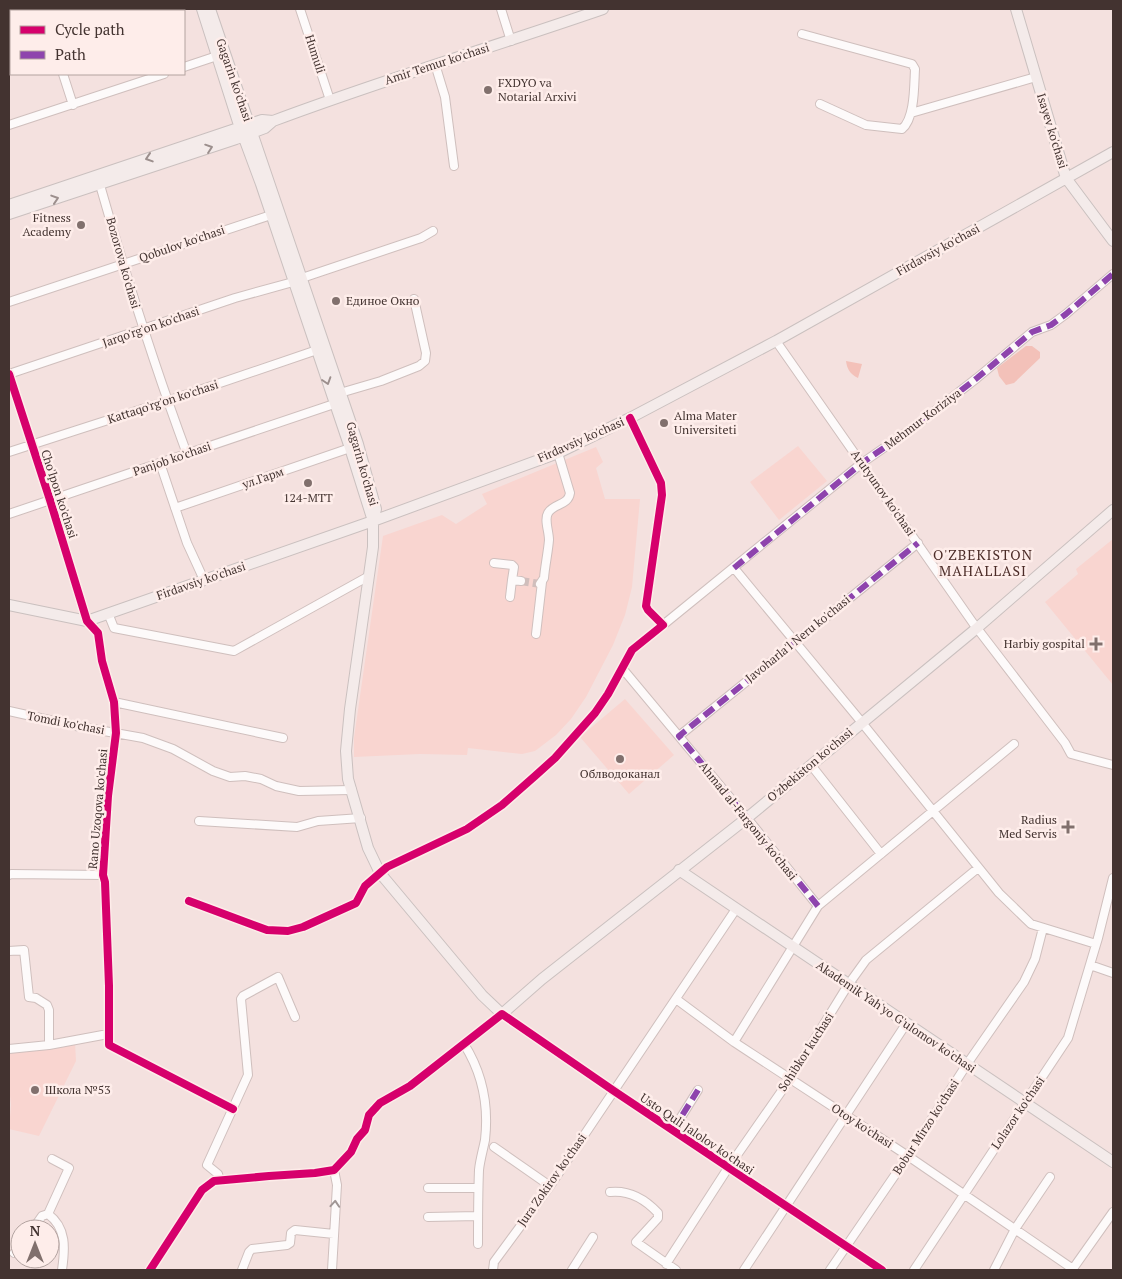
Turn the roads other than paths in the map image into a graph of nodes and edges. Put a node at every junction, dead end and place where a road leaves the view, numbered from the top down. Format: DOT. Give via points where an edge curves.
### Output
graph roads {
  1 [pos="202,9"];
  2 [pos="210,9"];
  3 [pos="300,9"];
  4 [pos="501,9"];
  5 [pos="603,9"];
  6 [pos="1016,9"];
  7 [pos="802,34"];
  8 [pos="511,41"];
  9 [pos="217,56"];
  10 [pos="435,64"];
  11 [pos="185,67"];
  12 [pos="63,75"];
  13 [pos="161,75"];
  14 [pos="1036,77"];
  15 [pos="330,100"];
  16 [pos="820,104"];
  17 [pos="73,105"];
  18 [pos="911,113"];
  19 [pos="9,126"];
  20 [pos="246,130"];
  21 [pos="1113,152"];
  22 [pos="454,166"];
  23 [pos="1066,178"];
  24 [pos="100,185"];
  25 [pos="9,205"];
  26 [pos="9,214"];
  27 [pos="271,214"];
  28 [pos="433,231"];
  29 [pos="1113,241"];
  30 [pos="123,264"];
  31 [pos="1113,274"];
  32 [pos="297,280"];
  33 [pos="414,299"];
  34 [pos="9,302"];
  35 [pos="143,330"];
  36 [pos="776,341"];
  37 [pos="317,350"];
  38 [pos="9,374"];
  39 [pos="340,393"];
  40 [pos="167,401"];
  41 [pos="334,404"];
  42 [pos="630,418"];
  43 [pos="31,444"];
  44 [pos="350,448"];
  45 [pos="9,452"];
  46 [pos="558,453"];
  47 [pos="187,454"];
  48 [pos="160,462"];
  49 [pos="862,463"];
  50 [pos="50,500"];
  51 [pos="175,508"];
  52 [pos="1113,510"];
  53 [pos="9,514"];
  54 [pos="373,521"];
  55 [pos="918,543"];
  56 [pos="494,563"];
  57 [pos="734,568"];
  58 [pos="369,576"];
  59 [pos="204,580"];
  60 [pos="510,597"];
  61 [pos="9,605"];
  62 [pos="108,613"];
  63 [pos="88,621"];
  64 [pos="663,625"];
  65 [pos="977,628"];
  66 [pos="536,634"];
  67 [pos="796,642"];
  68 [pos="622,668"];
  69 [pos="114,702"];
  70 [pos="9,711"];
  71 [pos="861,723"];
  72 [pos="116,733"];
  73 [pos="679,736"];
  74 [pos="283,738"];
  75 [pos="1014,744"];
  76 [pos="1113,764"];
  77 [pos="811,765"];
  78 [pos="352,790"];
  79 [pos="934,811"];
  80 [pos="361,818"];
  81 [pos="747,818"];
  82 [pos="199,821"];
  83 [pos="881,854"];
  84 [pos="978,868"];
  85 [pos="679,870"];
  86 [pos="380,872"];
  87 [pos="9,875"];
  88 [pos="103,875"];
  89 [pos="1113,878"];
  90 [pos="189,901"];
  91 [pos="818,906"];
  92 [pos="736,909"];
  93 [pos="1043,928"];
  94 [pos="1096,944"];
  95 [pos="794,947"];
  96 [pos="9,951"];
  97 [pos="1090,965"];
  98 [pos="1113,973"];
  99 [pos="848,985"];
  100 [pos="676,1000"];
  101 [pos="502,1014"];
  102 [pos="295,1017"];
  103 [pos="906,1024"];
  104 [pos="108,1034"];
  105 [pos="734,1042"];
  106 [pos="464,1044"];
  107 [pos="50,1045"];
  108 [pos="9,1049"];
  109 [pos="966,1064"];
  110 [pos="790,1079"];
  111 [pos="698,1090"];
  112 [pos="614,1091"];
  113 [pos="1024,1103"];
  114 [pos="233,1109"];
  115 [pos="845,1115"];
  116 [pos="673,1130"];
  117 [pos="494,1147"];
  118 [pos="908,1156"];
  119 [pos="52,1159"];
  120 [pos="1113,1162"];
  121 [pos="728,1168"];
  122 [pos="334,1170"];
  123 [pos="1050,1177"];
  124 [pos="220,1181"];
  125 [pos="550,1186"];
  126 [pos="428,1188"];
  127 [pos="478,1188"];
  128 [pos="610,1192"];
  129 [pos="964,1195"];
  130 [pos="785,1206"];
  131 [pos="1113,1212"];
  132 [pos="48,1214"];
  133 [pos="478,1216"];
  134 [pos="428,1217"];
  135 [pos="40,1219"];
  136 [pos="1014,1229"];
  137 [pos="334,1234"];
  138 [pos="593,1237"];
  139 [pos="478,1244"];
  140 [pos="846,1246"];
  141 [pos="666,1264"];
  142 [pos="1073,1269"];
  143 [pos="62,1270"];
  144 [pos="150,1270"];
  145 [pos="242,1270"];
  146 [pos="332,1270"];
  147 [pos="493,1270"];
  148 [pos="572,1270"];
  149 [pos="676,1270"];
  150 [pos="744,1270"];
  151 [pos="830,1270"];
  152 [pos="882,1270"];
  153 [pos="914,1270"];
  154 [pos="994,1270"];
  1 -- 9 [label="main road, Gagarin ko'chasi"];
  2 -- 20 [label="main road, Gagarin ko'chasi"];
  3 -- 15 [label="street, Humuli"];
  4 -- 8 [label="street"];
  5 -- 8 [label="main road, Amir Temur ko'chasi"];
  6 -- 14 [label="main road, Isayev ko'chasi"];
  7 -- 18 [label="street" via="912,64 915,69"];
  8 -- 10 [label="main road, Amir Temur ko'chasi"];
  9 -- 11 [label="street"];
  9 -- 20 [label="main road, Gagarin ko'chasi"];
  10 -- 15 [label="main road, Amir Temur ko'chasi"];
  10 -- 22 [label="street" via="445,97"];
  12 -- 17 [label="street"];
  13 -- 17 [label="street"];
  14 -- 18 [label="street"];
  14 -- 23 [label="main road, Isayev ko'chasi"];
  15 -- 20 [label="main road, Amir Temur ko'chasi" via="273,121 265,128"];
  16 -- 18 [label="street" via="866,125 897,130 907,125"];
  17 -- 19 [label="street"];
  24 -- 20 [label="main road, Amir Temur ko'chasi, one-way"];
  20 -- 25 [label="main road, Amir Temur ko'chasi, one-way"];
  20 -- 27 [label="main road, Gagarin ko'chasi"];
  20 -- 32 [label="main road, Gagarin ko'chasi"];
  21 -- 23 [label="main road, Firdavsiy ko'chasi"];
  23 -- 29 [label="main road, Isayev ko'chasi"];
  23 -- 36 [label="main road, Firdavsiy ko'chasi"];
  26 -- 24 [label="main road, Amir Temur ko'chasi, one-way"];
  24 -- 30 [label="street, Bozorova ko'chasi"];
  27 -- 30 [label="street, Qobulov ko'chasi"];
  27 -- 32 [label="main road, Gagarin ko'chasi"];
  28 -- 32 [label="street, Jarqo'rg'on ko'chasi" via="422,238"];
  30 -- 34 [label="street, Qobulov ko'chasi"];
  30 -- 35 [label="street, Bozorova ko'chasi"];
  31 -- 49 [label="street, Mehmur Koriziya" via="1066,314 1051,325 1032,332 922,421"];
  32 -- 35 [label="street, Jarqo'rg'on ko'chasi"];
  32 -- 37 [label="main road, Gagarin ko'chasi"];
  32 -- 39 [label="main road, Gagarin ko'chasi"];
  33 -- 39 [label="street" via="425,361 381,381"];
  35 -- 38 [label="street, Jarqo'rg'on ko'chasi"];
  35 -- 40 [label="street, Bozorova ko'chasi"];
  36 -- 42 [label="main road, Firdavsiy ko'chasi"];
  36 -- 49 [label="street, Arutyunov ko'chasi"];
  37 -- 40 [label="street, Kattaqo'rg'on ko'chasi"];
  37 -- 41 [label="main road, Gagarin ko'chasi, one-way"];
  38 -- 43 [label="street, Cho'lpon ko'chasi"];
  39 -- 54 [label="main road, Gagarin ko'chasi" via="376,509"];
  40 -- 43 [label="street, Kattaqo'rg'on ko'chasi"];
  40 -- 47 [label="street, Bozorova ko'chasi"];
  41 -- 44 [label="main road, Gagarin ko'chasi"];
  41 -- 47 [label="street, Panjob ko'chasi"];
  42 -- 46 [label="main road, Firdavsiy ko'chasi"];
  42 -- 64 [label="street" via="661,483 662,495 646,600 648,610"];
  43 -- 45 [label="street, Kattaqo'rg'on ko'chasi"];
  43 -- 50 [label="street, Cho'lpon ko'chasi"];
  44 -- 51 [label="street, ул.Гарм"];
  44 -- 54 [label="main road, Gagarin ko'chasi"];
  46 -- 54 [label="main road, Firdavsiy ko'chasi"];
  46 -- 66 [label="street" via="570,493 569,498 553,508 546,518 549,539"];
  47 -- 48 [label="street, Panjob ko'chasi"];
  48 -- 50 [label="street, Panjob ko'chasi"];
  48 -- 51 [label="street"];
  49 -- 55 [label="street, Arutyunov ko'chasi"];
  49 -- 57 [label="street, Mehmur Koriziya"];
  50 -- 53 [label="street, Panjob ko'chasi"];
  50 -- 63 [label="street, Cho'lpon ko'chasi"];
  51 -- 59 [label="street"];
  52 -- 65 [label="main road, O'zbekiston ko'chasi"];
  54 -- 58 [label="main road"];
  54 -- 59 [label="main road, Firdavsiy ko'chasi"];
  55 -- 65 [label="street, Arutyunov ko'chasi"];
  55 -- 67 [label="street, Javoharla'l Neru ko'chasi"];
  56 -- 60 [label="street" via="514,567 516,581"];
  57 -- 64 [label="street, Mehmur Koriziya"];
  57 -- 67 [label="street"];
  58 -- 62 [label="street" via="234,651 114,628"];
  58 -- 78 [label="main road" via="346,751"];
  59 -- 62 [label="main road, Firdavsiy ko'chasi"];
  61 -- 63 [label="main road"];
  62 -- 63 [label="main road, Firdavsiy ko'chasi"];
  63 -- 69 [label="street, Rano Uzoqova ko'chasi" via="98,633"];
  64 -- 68 [label="street, Mehmur Koriziya" via="632,650"];
  65 -- 71 [label="main road, O'zbekiston ko'chasi"];
  65 -- 76 [label="street, Arutyunov ko'chasi" via="1071,754"];
  67 -- 71 [label="street"];
  67 -- 73 [label="street, Javoharla'l Neru ko'chasi"];
  68 -- 73 [label="street, Ahmad al-Fargoniy ko'chasi"];
  68 -- 86 [label="street, Mehmur Koriziya" via="595,713 555,758 502,805 467,829"];
  69 -- 72 [label="street, Rano Uzoqova ko'chasi"];
  69 -- 74 [label="street"];
  70 -- 72 [label="street, Tomdi ko'chasi"];
  71 -- 77 [label="main road, O'zbekiston ko'chasi"];
  71 -- 79 [label="street"];
  72 -- 78 [label="street, Tomdi ko'chasi" via="173,749 230,777 260,779 299,791"];
  72 -- 88 [label="street, Rano Uzoqova ko'chasi"];
  73 -- 81 [label="street, Ahmad al-Fargoniy ko'chasi"];
  75 -- 79 [label="street"];
  77 -- 81 [label="main road, O'zbekiston ko'chasi"];
  77 -- 83 [label="street"];
  78 -- 80 [label="main road"];
  79 -- 83 [label="street"];
  79 -- 84 [label="street"];
  80 -- 82 [label="street" via="318,821 298,827"];
  80 -- 86 [label="main road" via="368,848"];
  81 -- 85 [label="main road, O'zbekiston ko'chasi"];
  81 -- 91 [label="street, Ahmad al-Fargoniy ko'chasi"];
  83 -- 91 [label="street"];
  84 -- 93 [label="street" via="1027,920"];
  84 -- 99 [label="street, Sohibkor kuchasi" via="866,960"];
  85 -- 92 [label="main road, Akademik Yah'yo G'ulomov ko'chasi"];
  85 -- 101 [label="main road, O'zbekiston ko'chasi"];
  86 -- 90 [label="street, Mehmur Koriziya" via="365,886 356,903 288,932 267,930"];
  86 -- 101 [label="main road" via="482,995"];
  87 -- 88 [label="street"];
  88 -- 104 [label="street, Rano Uzoqova ko'chasi" via="110,986"];
  89 -- 94 [label="street"];
  91 -- 95 [label="street"];
  92 -- 95 [label="main road, Akademik Yah'yo G'ulomov ko'chasi"];
  92 -- 100 [label="street, Jura Zokirov ko'chasi"];
  93 -- 94 [label="street"];
  93 -- 109 [label="street, Bobur Mirzo ko'chasi" via="1024,982"];
  94 -- 97 [label="street, Lolazor ko'chasi"];
  95 -- 99 [label="main road, Akademik Yah'yo G'ulomov ko'chasi"];
  95 -- 105 [label="street"];
  96 -- 107 [label="street" via="24,950 30,997 48,1005"];
  97 -- 98 [label="street"];
  97 -- 113 [label="street, Lolazor ko'chasi" via="1068,1038"];
  99 -- 103 [label="main road, Akademik Yah'yo G'ulomov ko'chasi"];
  99 -- 110 [label="street, Sohibkor kuchasi"];
  100 -- 105 [label="street, Otoy ko'chasi"];
  100 -- 112 [label="street, Jura Zokirov ko'chasi"];
  101 -- 106 [label="street"];
  101 -- 112 [label="street, Usto Quli Jalolov ko'chasi"];
  102 -- 114 [label="street" via="278,977 243,996 248,1075"];
  103 -- 109 [label="main road, Akademik Yah'yo G'ulomov ko'chasi"];
  103 -- 115 [label="street"];
  104 -- 107 [label="street"];
  104 -- 114 [label="street" via="109,1045"];
  105 -- 110 [label="street, Otoy ko'chasi"];
  106 -- 122 [label="street" via="410,1086 380,1103 369,1115 365,1130 351,1152"];
  106 -- 127 [label="street" via="479,1074 487,1111"];
  107 -- 108 [label="street"];
  109 -- 113 [label="main road, Akademik Yah'yo G'ulomov ko'chasi"];
  109 -- 118 [label="street, Bobur Mirzo ko'chasi"];
  110 -- 115 [label="street, Otoy ko'chasi"];
  110 -- 121 [label="street, Sohibkor kuchasi"];
  111 -- 116 [label="street"];
  112 -- 116 [label="street, Usto Quli Jalolov ko'chasi"];
  112 -- 125 [label="street, Jura Zokirov ko'chasi"];
  113 -- 120 [label="main road, Akademik Yah'yo G'ulomov ko'chasi"];
  113 -- 129 [label="street, Lolazor ko'chasi"];
  114 -- 124 [label="street" via="207,1166 218,1174"];
  115 -- 118 [label="street, Otoy ko'chasi"];
  115 -- 130 [label="street"];
  116 -- 121 [label="street, Usto Quli Jalolov ko'chasi"];
  117 -- 125 [label="street"];
  118 -- 129 [label="street, Otoy ko'chasi"];
  118 -- 140 [label="street, Bobur Mirzo ko'chasi"];
  119 -- 132 [label="street" via="69,1168"];
  121 -- 130 [label="street, Usto Quli Jalolov ko'chasi"];
  121 -- 141 [label="street, Sohibkor kuchasi"];
  122 -- 124 [label="street"];
  137 -- 122 [label="street, one-way" via="337,1185"];
  123 -- 136 [label="street"];
  124 -- 144 [label="street" via="214,1181 202,1190"];
  125 -- 147 [label="street, Jura Zokirov ko'chasi" via="494,1262"];
  126 -- 127 [label="street"];
  127 -- 133 [label="street"];
  128 -- 141 [label="street" via="636,1195 658,1213 658,1218 636,1242"];
  129 -- 136 [label="street, Otoy ko'chasi"];
  129 -- 153 [label="street, Lolazor ko'chasi"];
  130 -- 140 [label="street, Usto Quli Jalolov ko'chasi"];
  130 -- 150 [label="street"];
  131 -- 142 [label="street"];
  132 -- 135 [label="street"];
  132 -- 143 [label="street" via="60,1226 63,1238"];
  133 -- 134 [label="street"];
  133 -- 139 [label="street"];
  136 -- 142 [label="street, Otoy ko'chasi"];
  136 -- 154 [label="street"];
  137 -- 145 [label="street" via="295,1230 290,1234 288,1245 250,1250"];
  137 -- 146 [label="street"];
  138 -- 148 [label="street"];
  140 -- 151 [label="street, Bobur Mirzo ko'chasi"];
  140 -- 152 [label="street, Usto Quli Jalolov ko'chasi"];
  141 -- 149 [label="street"];
}
